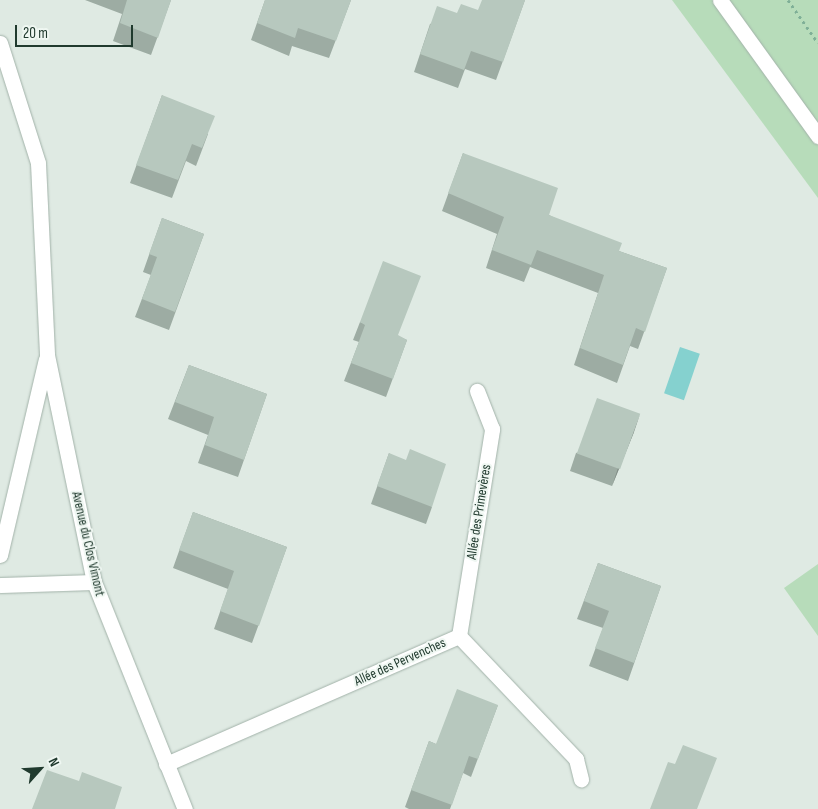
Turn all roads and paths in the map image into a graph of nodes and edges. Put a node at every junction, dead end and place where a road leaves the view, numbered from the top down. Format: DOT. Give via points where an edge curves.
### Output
graph roads {
  1 [pos="720,0"];
  2 [pos="788,0"];
  3 [pos="0,43"];
  4 [pos="818,43"];
  5 [pos="818,136"];
  6 [pos="47,355"];
  7 [pos="477,391"];
  8 [pos="0,555"];
  9 [pos="94,582"];
  10 [pos="0,585"];
  11 [pos="459,636"];
  12 [pos="166,764"];
  13 [pos="580,779"];
  14 [pos="185,809"];
  1 -- 5 [label="street"];
  2 -- 4 [label="path"];
  3 -- 6 [label="street, Avenue du Clos Vimont" via="38,163"];
  6 -- 8 [label="street, Avenue du Clos Vimont"];
  6 -- 9 [label="street, Avenue du Clos Vimont"];
  7 -- 11 [label="street, Allée des Primevères" via="492,429"];
  9 -- 10 [label="street"];
  9 -- 12 [label="street, Avenue du Clos Vimont"];
  11 -- 12 [label="street, Allée des Pervenches"];
  11 -- 13 [label="street, Allée des Pervenches" via="576,759"];
  12 -- 14 [label="street, Avenue du Clos Vimont"];
}
